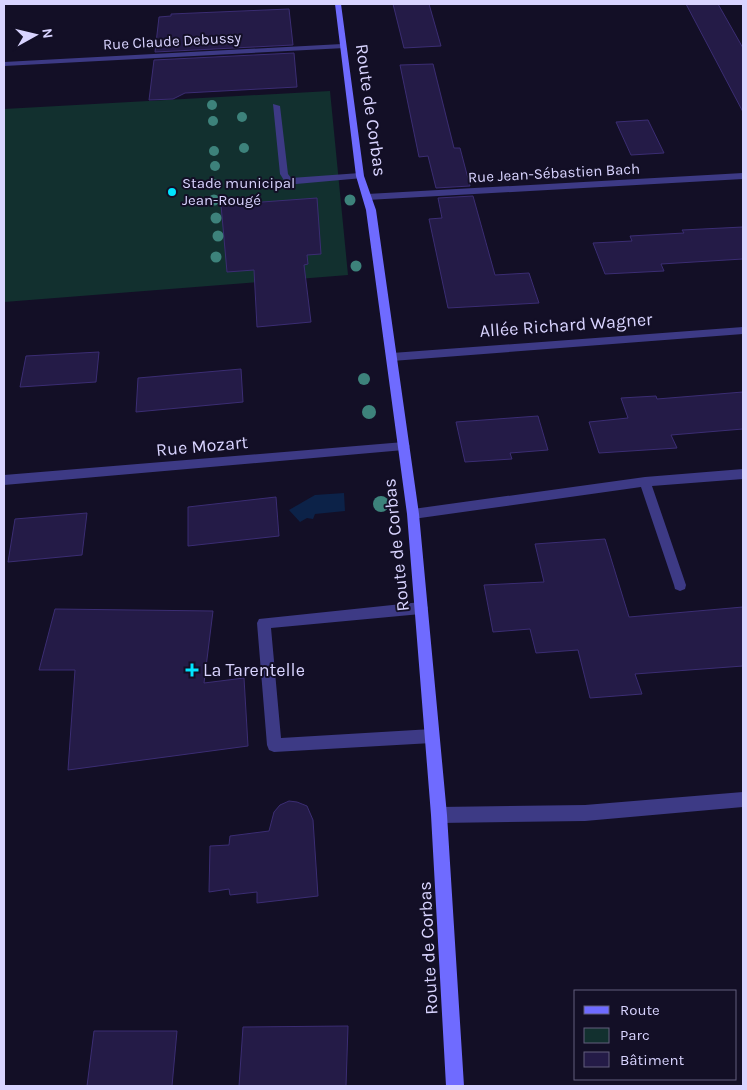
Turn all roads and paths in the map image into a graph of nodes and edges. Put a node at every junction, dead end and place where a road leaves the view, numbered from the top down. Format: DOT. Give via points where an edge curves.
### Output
graph roads {
  1 [pos="338,4"];
  2 [pos="342,46"];
  3 [pos="4,64"];
  4 [pos="276,106"];
  5 [pos="360,176"];
  6 [pos="743,176"];
  7 [pos="367,197"];
  8 [pos="743,330"];
  9 [pos="392,357"];
  10 [pos="404,446"];
  11 [pos="743,474"];
  12 [pos="4,480"];
  13 [pos="645,482"];
  14 [pos="413,514"];
  15 [pos="680,585"];
  16 [pos="421,608"];
  17 [pos="432,736"];
  18 [pos="743,799"];
  19 [pos="438,815"];
  20 [pos="455,1086"];
  1 -- 2 [label="street, Route de Corbas"];
  2 -- 3 [label="street, Rue Claude Debussy"];
  2 -- 5 [label="street, Route de Corbas"];
  4 -- 5 [label="street" via="284,174 288,180"];
  5 -- 7 [label="street, Route de Corbas"];
  6 -- 7 [label="street, Rue Jean-Sébastien Bach"];
  7 -- 9 [label="street, Route de Corbas"];
  8 -- 9 [label="street, Allée Richard Wagner"];
  9 -- 10 [label="street, Route de Corbas"];
  10 -- 12 [label="street, Rue Mozart"];
  10 -- 14 [label="street, Route de Corbas"];
  11 -- 13 [label="street"];
  13 -- 14 [label="street"];
  13 -- 15 [label="street"];
  14 -- 16 [label="street, Route de Corbas"];
  16 -- 17 [label="street, Route de Corbas"];
  16 -- 17 [label="street" via="264,623 274,745"];
  17 -- 19 [label="street, Route de Corbas"];
  18 -- 19 [label="street" via="584,813"];
  19 -- 20 [label="street, Route de Corbas"];
}
